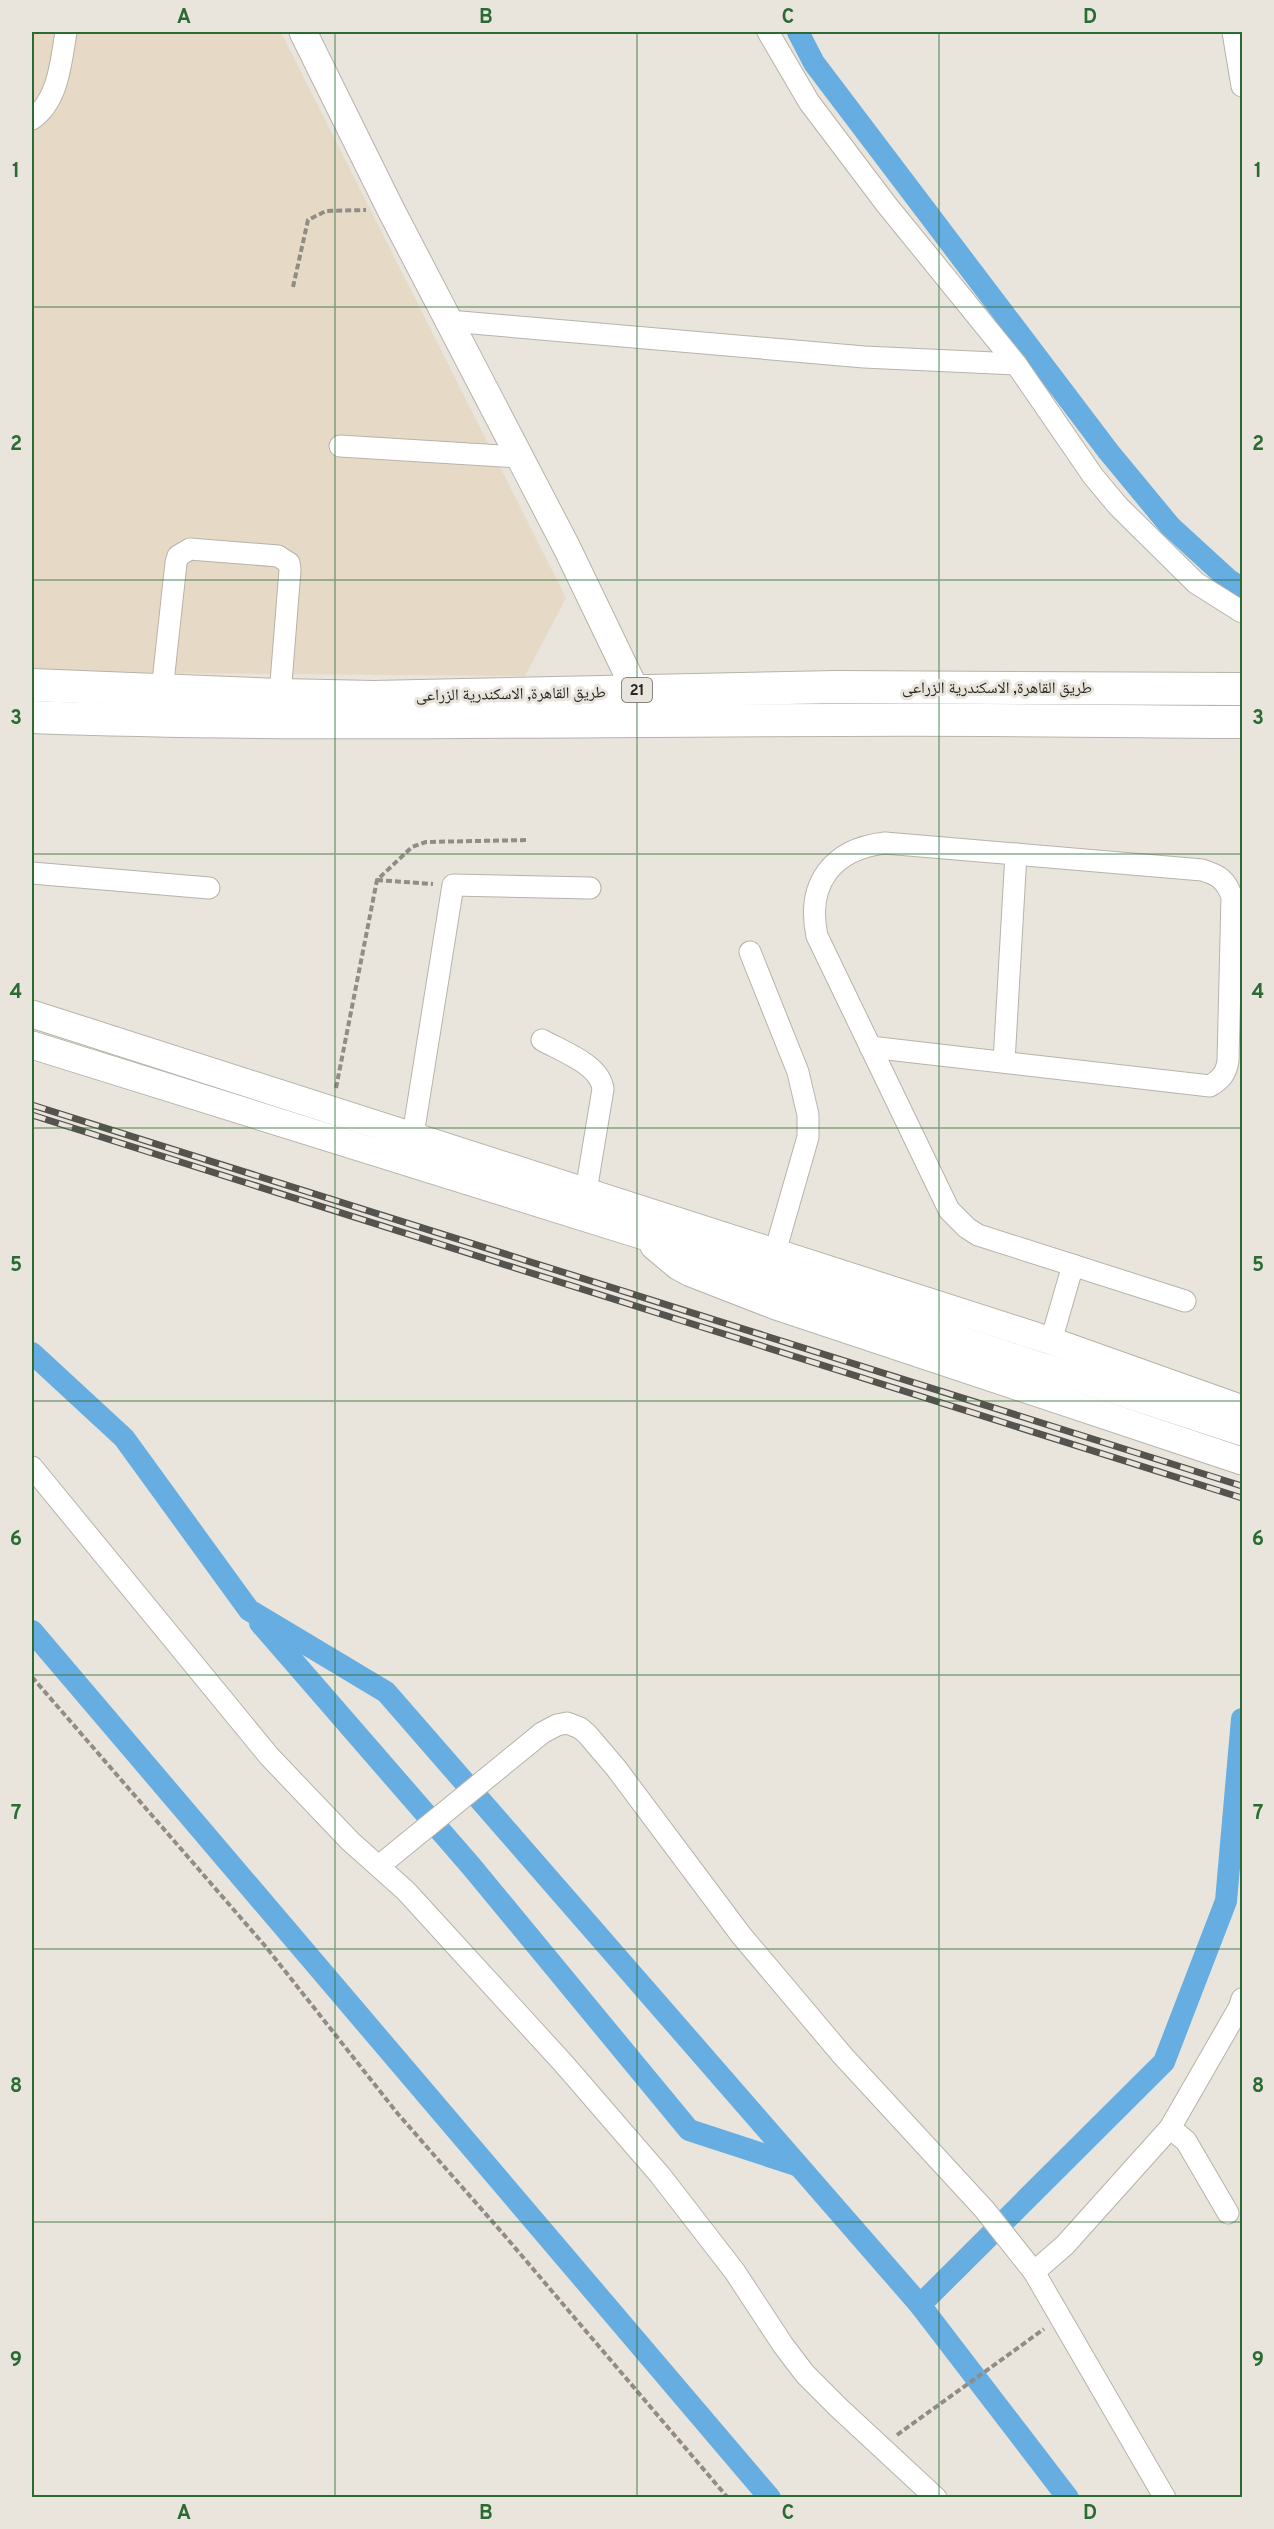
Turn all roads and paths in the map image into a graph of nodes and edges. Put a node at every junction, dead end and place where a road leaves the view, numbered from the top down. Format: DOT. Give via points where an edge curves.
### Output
graph roads {
  1 [pos="66,32"];
  2 [pos="303,32"];
  3 [pos="768,32"];
  4 [pos="1233,32"];
  5 [pos="1242,86"];
  6 [pos="32,119"];
  7 [pos="391,210"];
  8 [pos="293,286"];
  9 [pos="448,321"];
  10 [pos="1016,364"];
  11 [pos="340,446"];
  12 [pos="519,457"];
  13 [pos="1242,612"];
  14 [pos="32,685"];
  15 [pos="1242,689"];
  16 [pos="636,690"];
  17 [pos="162,691"];
  18 [pos="280,696"];
  19 [pos="32,717"];
  20 [pos="649,722"];
  21 [pos="1242,722"];
  22 [pos="527,840"];
  23 [pos="1016,854"];
  24 [pos="32,873"];
  25 [pos="377,880"];
  26 [pos="453,885"];
  27 [pos="209,888"];
  28 [pos="590,888"];
  29 [pos="750,952"];
  30 [pos="32,1014"];
  31 [pos="542,1040"];
  32 [pos="32,1045"];
  33 [pos="870,1047"];
  34 [pos="1004,1062"];
  35 [pos="332,1109"];
  36 [pos="413,1135"];
  37 [pos="586,1191"];
  38 [pos="644,1236"];
  39 [pos="775,1252"];
  40 [pos="1073,1265"];
  41 [pos="1185,1301"];
  42 [pos="1051,1341"];
  43 [pos="1242,1412"];
  44 [pos="1242,1461"];
  45 [pos="32,1467"];
  46 [pos="32,1677"];
  47 [pos="379,1866"];
  48 [pos="1242,1999"];
  49 [pos="1170,2128"];
  50 [pos="1228,2213"];
  51 [pos="1034,2272"];
  52 [pos="1061,2316"];
  53 [pos="882,2446"];
  54 [pos="728,2498"];
  55 [pos="936,2498"];
  56 [pos="1165,2498"];
  1 -- 6 [label="street" via="56,83 49,100"];
  2 -- 7 [label="main road"];
  3 -- 10 [label="street" via="809,102"];
  4 -- 5 [label="street"];
  7 -- 8 [label="path" via="326,211 308,220"];
  7 -- 9 [label="main road"];
  9 -- 10 [label="street" via="876,358"];
  9 -- 12 [label="main road"];
  10 -- 13 [label="street" via="1118,506 1196,583"];
  11 -- 12 [label="street"];
  12 -- 16 [label="main road"];
  14 -- 17 [label="highway, طريق القاهرة, الاسكندرية الزراعى / 21"];
  15 -- 16 [label="highway, طريق القاهرة, الاسكندرية الزراعى / 21"];
  16 -- 18 [label="highway, طريق القاهرة, الاسكندرية الزراعى / 21"];
  16 -- 20 [label="main road"];
  17 -- 18 [label="highway, طريق القاهرة, الاسكندرية الزراعى / 21"];
  17 -- 18 [label="street" via="176,563 178,556 190,549 278,556 289,564"];
  19 -- 20 [label="highway, طريق القاهرة, الاسكندرية الزراعى / 21" via="196,722"];
  20 -- 21 [label="highway, طريق القاهرة, الاسكندرية الزراعى / 21"];
  22 -- 25 [label="path" via="426,842 412,848"];
  23 -- 33 [label="street" via="885,843 866,845 832,865 814,898 813,918 817,936"];
  23 -- 34 [label="street"];
  23 -- 34 [label="street" via="1202,870 1217,874 1227,883 1232,897 1228,1061 1220,1080 1210,1086"];
  24 -- 27 [label="street"];
  25 -- 26 [label="path"];
  25 -- 35 [label="path"];
  26 -- 28 [label="street"];
  26 -- 36 [label="street"];
  29 -- 39 [label="street" via="798,1072 808,1115 808,1137"];
  30 -- 35 [label="main road"];
  31 -- 37 [label="street" via="591,1068 602,1082"];
  32 -- 38 [label="main road"];
  33 -- 34 [label="street"];
  33 -- 40 [label="street" via="958,1220 978,1235"];
  35 -- 36 [label="main road"];
  36 -- 37 [label="main road"];
  37 -- 39 [label="main road"];
  38 -- 43 [label="main road"];
  38 -- 44 [label="main road" via="691,1273 776,1306"];
  39 -- 42 [label="main road"];
  40 -- 41 [label="street"];
  40 -- 42 [label="street"];
  42 -- 43 [label="main road"];
  45 -- 47 [label="street" via="269,1756"];
  46 -- 54 [label="path" via="266,1947 398,2114"];
  47 -- 51 [label="street" via="542,1733 567,1723 580,1728 616,1768 756,1952 843,2056 984,2209"];
  47 -- 53 [label="street" via="406,1891 639,2150 735,2272 795,2362"];
  48 -- 49 [label="street"];
  49 -- 50 [label="street" via="1186,2140"];
  49 -- 51 [label="street" via="1065,2245"];
  51 -- 52 [label="street"];
  52 -- 53 [label="path"];
  52 -- 56 [label="street"];
  53 -- 55 [label="street"];
}
